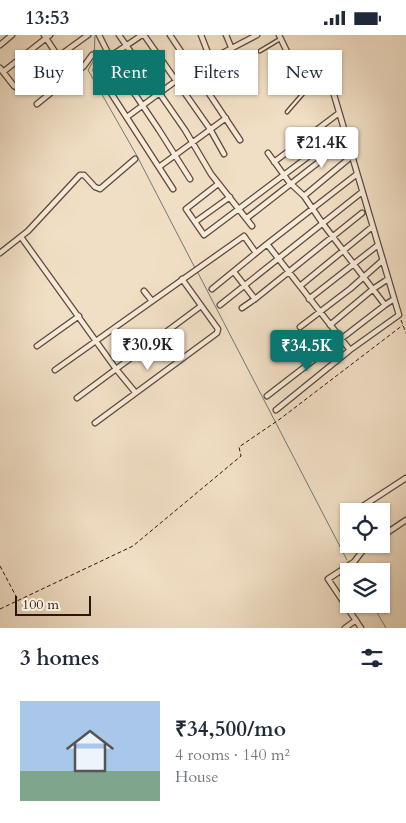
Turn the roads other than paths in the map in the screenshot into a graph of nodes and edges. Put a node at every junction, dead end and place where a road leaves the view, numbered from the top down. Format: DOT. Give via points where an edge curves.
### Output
graph roads {
  1 [pos="12,35"];
  2 [pos="88,35"];
  3 [pos="99,35"];
  4 [pos="119,35"];
  5 [pos="143,35"];
  6 [pos="170,35"];
  7 [pos="201,35"];
  8 [pos="226,35"];
  9 [pos="47,36"];
  10 [pos="254,36"];
  11 [pos="279,37"];
  12 [pos="0,45"];
  13 [pos="126,46"];
  14 [pos="231,47"];
  15 [pos="55,50"];
  16 [pos="67,50"];
  17 [pos="106,50"];
  18 [pos="120,50"];
  19 [pos="129,50"];
  20 [pos="180,50"];
  21 [pos="207,50"];
  22 [pos="225,50"];
  23 [pos="286,50"];
  24 [pos="260,51"];
  25 [pos="92,55"];
  26 [pos="83,66"];
  27 [pos="1,70"];
  28 [pos="175,80"];
  29 [pos="15,86"];
  30 [pos="48,95"];
  31 [pos="112,95"];
  32 [pos="135,95"];
  33 [pos="155,95"];
  34 [pos="159,95"];
  35 [pos="186,95"];
  36 [pos="210,95"];
  37 [pos="302,95"];
  38 [pos="334,95"];
  39 [pos="37,104"];
  40 [pos="142,105"];
  41 [pos="287,112"];
  42 [pos="339,113"];
  43 [pos="127,117"];
  44 [pos="226,118"];
  45 [pos="210,129"];
  46 [pos="240,140"];
  47 [pos="347,140"];
  48 [pos="192,143"];
  49 [pos="325,144"];
  50 [pos="268,153"];
  51 [pos="224,154"];
  52 [pos="176,155"];
  53 [pos="352,156"];
  54 [pos="135,159"];
  55 [pos="274,162"];
  56 [pos="159,167"];
  57 [pos="284,175"];
  58 [pos="357,175"];
  59 [pos="190,179"];
  60 [pos="290,183"];
  61 [pos="218,184"];
  62 [pos="173,189"];
  63 [pos="362,192"];
  64 [pos="304,196"];
  65 [pos="230,197"];
  66 [pos="312,209"];
  67 [pos="240,210"];
  68 [pos="362,213"];
  69 [pos="246,217"];
  70 [pos="195,222"];
  71 [pos="323,224"];
  72 [pos="252,226"];
  73 [pos="372,227"];
  74 [pos="21,237"];
  75 [pos="333,237"];
  76 [pos="267,244"];
  77 [pos="378,245"];
  78 [pos="343,250"];
  79 [pos="0,253"];
  80 [pos="256,253"];
  81 [pos="278,259"];
  82 [pos="383,260"];
  83 [pos="354,263"];
  84 [pos="234,272"];
  85 [pos="289,273"];
  86 [pos="364,277"];
  87 [pos="182,279"];
  88 [pos="388,279"];
  89 [pos="245,285"];
  90 [pos="300,286"];
  91 [pos="212,289"];
  92 [pos="373,289"];
  93 [pos="144,291"];
  94 [pos="255,299"];
  95 [pos="309,299"];
  96 [pos="394,299"];
  97 [pos="152,301"];
  98 [pos="220,305"];
  99 [pos="385,305"];
  100 [pos="202,306"];
  101 [pos="242,308"];
  102 [pos="320,312"];
  103 [pos="79,316"];
  104 [pos="330,325"];
  105 [pos="300,327"];
  106 [pos="341,339"];
  107 [pos="97,340"];
  108 [pos="37,347"];
  109 [pos="350,350"];
  110 [pos="116,369"];
  111 [pos="55,370"];
  112 [pos="135,392"];
  113 [pos="267,396"];
  114 [pos="77,398"];
  115 [pos="276,410"];
  116 [pos="95,423"];
  117 [pos="406,478"];
  118 [pos="368,503"];
  119 [pos="406,521"];
  120 [pos="390,531"];
  121 [pos="361,553"];
  122 [pos="356,620"];
  123 [pos="345,628"];
  124 [pos="361,628"];
  1 -- 12 [label="street"];
  2 -- 16 [label="street"];
  3 -- 17 [label="street"];
  4 -- 13 [label="street"];
  5 -- 13 [label="street"];
  5 -- 28 [label="street"];
  6 -- 20 [label="street"];
  7 -- 21 [label="street"];
  8 -- 14 [label="street"];
  9 -- 15 [label="street"];
  9 -- 27 [label="street"];
  10 -- 14 [label="street"];
  11 -- 23 [label="street"];
  11 -- 24 [label="lane"];
  13 -- 18 [label="street"];
  13 -- 19 [label="street"];
  14 -- 22 [label="street"];
  25 -- 26 [label="street"];
  27 -- 29 [label="street"];
  30 -- 39 [label="street"];
  31 -- 43 [label="street"];
  32 -- 40 [label="street"];
  33 -- 40 [label="street"];
  34 -- 48 [label="street"];
  35 -- 45 [label="street"];
  36 -- 44 [label="street"];
  37 -- 41 [label="lane"];
  38 -- 42 [label="street"];
  40 -- 43 [label="street"];
  40 -- 52 [label="street"];
  42 -- 47 [label="street"];
  42 -- 55 [label="street"];
  43 -- 56 [label="street"];
  44 -- 45 [label="street"];
  44 -- 46 [label="street"];
  45 -- 48 [label="street"];
  45 -- 51 [label="street"];
  47 -- 53 [label="street"];
  47 -- 60 [label="street"];
  48 -- 52 [label="street"];
  48 -- 61 [label="street"];
  49 -- 57 [label="street"];
  50 -- 55 [label="street"];
  52 -- 56 [label="street"];
  52 -- 59 [label="street"];
  53 -- 58 [label="street"];
  53 -- 64 [label="street"];
  54 -- 74 [label="street" via="100,189 80,175"];
  55 -- 57 [label="street"];
  56 -- 62 [label="street"];
  57 -- 60 [label="street"];
  57 -- 67 [label="street"];
  58 -- 63 [label="street"];
  58 -- 66 [label="street"];
  60 -- 64 [label="street"];
  60 -- 69 [label="street"];
  61 -- 65 [label="street"];
  61 -- 70 [label="street" via="186,209"];
  63 -- 71 [label="street"];
  63 -- 73 [label="street"];
  64 -- 66 [label="street"];
  65 -- 67 [label="street"];
  65 -- 70 [label="street"];
  66 -- 71 [label="street"];
  66 -- 76 [label="street"];
  67 -- 69 [label="street"];
  67 -- 70 [label="street" via="204,235"];
  68 -- 75 [label="street"];
  69 -- 72 [label="street"];
  71 -- 75 [label="street"];
  71 -- 81 [label="street"];
  73 -- 77 [label="street"];
  73 -- 78 [label="street"];
  74 -- 79 [label="street"];
  74 -- 103 [label="street"];
  75 -- 78 [label="street"];
  75 -- 85 [label="street"];
  76 -- 80 [label="street"];
  76 -- 81 [label="street"];
  77 -- 82 [label="street"];
  77 -- 83 [label="street"];
  78 -- 83 [label="street"];
  78 -- 90 [label="street"];
  80 -- 84 [label="street"];
  80 -- 87 [label="street" via="244,236"];
  81 -- 85 [label="street"];
  81 -- 89 [label="street"];
  82 -- 86 [label="street"];
  82 -- 88 [label="street"];
  83 -- 86 [label="street"];
  83 -- 95 [label="street"];
  84 -- 89 [label="street"];
  84 -- 91 [label="street"];
  85 -- 90 [label="street"];
  85 -- 94 [label="street"];
  86 -- 92 [label="street"];
  86 -- 102 [label="street"];
  87 -- 97 [label="street"];
  87 -- 100 [label="street"];
  88 -- 92 [label="street"];
  88 -- 96 [label="street"];
  89 -- 94 [label="street"];
  89 -- 98 [label="street"];
  90 -- 95 [label="street"];
  92 -- 99 [label="street"];
  92 -- 104 [label="street"];
  93 -- 97 [label="street"];
  94 -- 101 [label="street"];
  95 -- 102 [label="street"];
  96 -- 99 [label="street"];
  96 -- 109 [label="street" via="399,315"];
  97 -- 107 [label="street"];
  99 -- 106 [label="street"];
  100 -- 110 [label="street"];
  100 -- 112 [label="street" via="218,329 217,333"];
  102 -- 104 [label="street"];
  102 -- 105 [label="street"];
  103 -- 107 [label="street"];
  103 -- 108 [label="street"];
  104 -- 106 [label="street"];
  106 -- 109 [label="street"];
  106 -- 113 [label="street"];
  107 -- 110 [label="street"];
  107 -- 111 [label="street"];
  109 -- 115 [label="street"];
  110 -- 112 [label="street"];
  110 -- 114 [label="street"];
  112 -- 116 [label="street"];
  117 -- 118 [label="street"];
  119 -- 120 [label="street"];
  121 -- 122 [label="street" via="354,562 328,579"];
  122 -- 123 [label="street"];
  122 -- 124 [label="street"];
}
